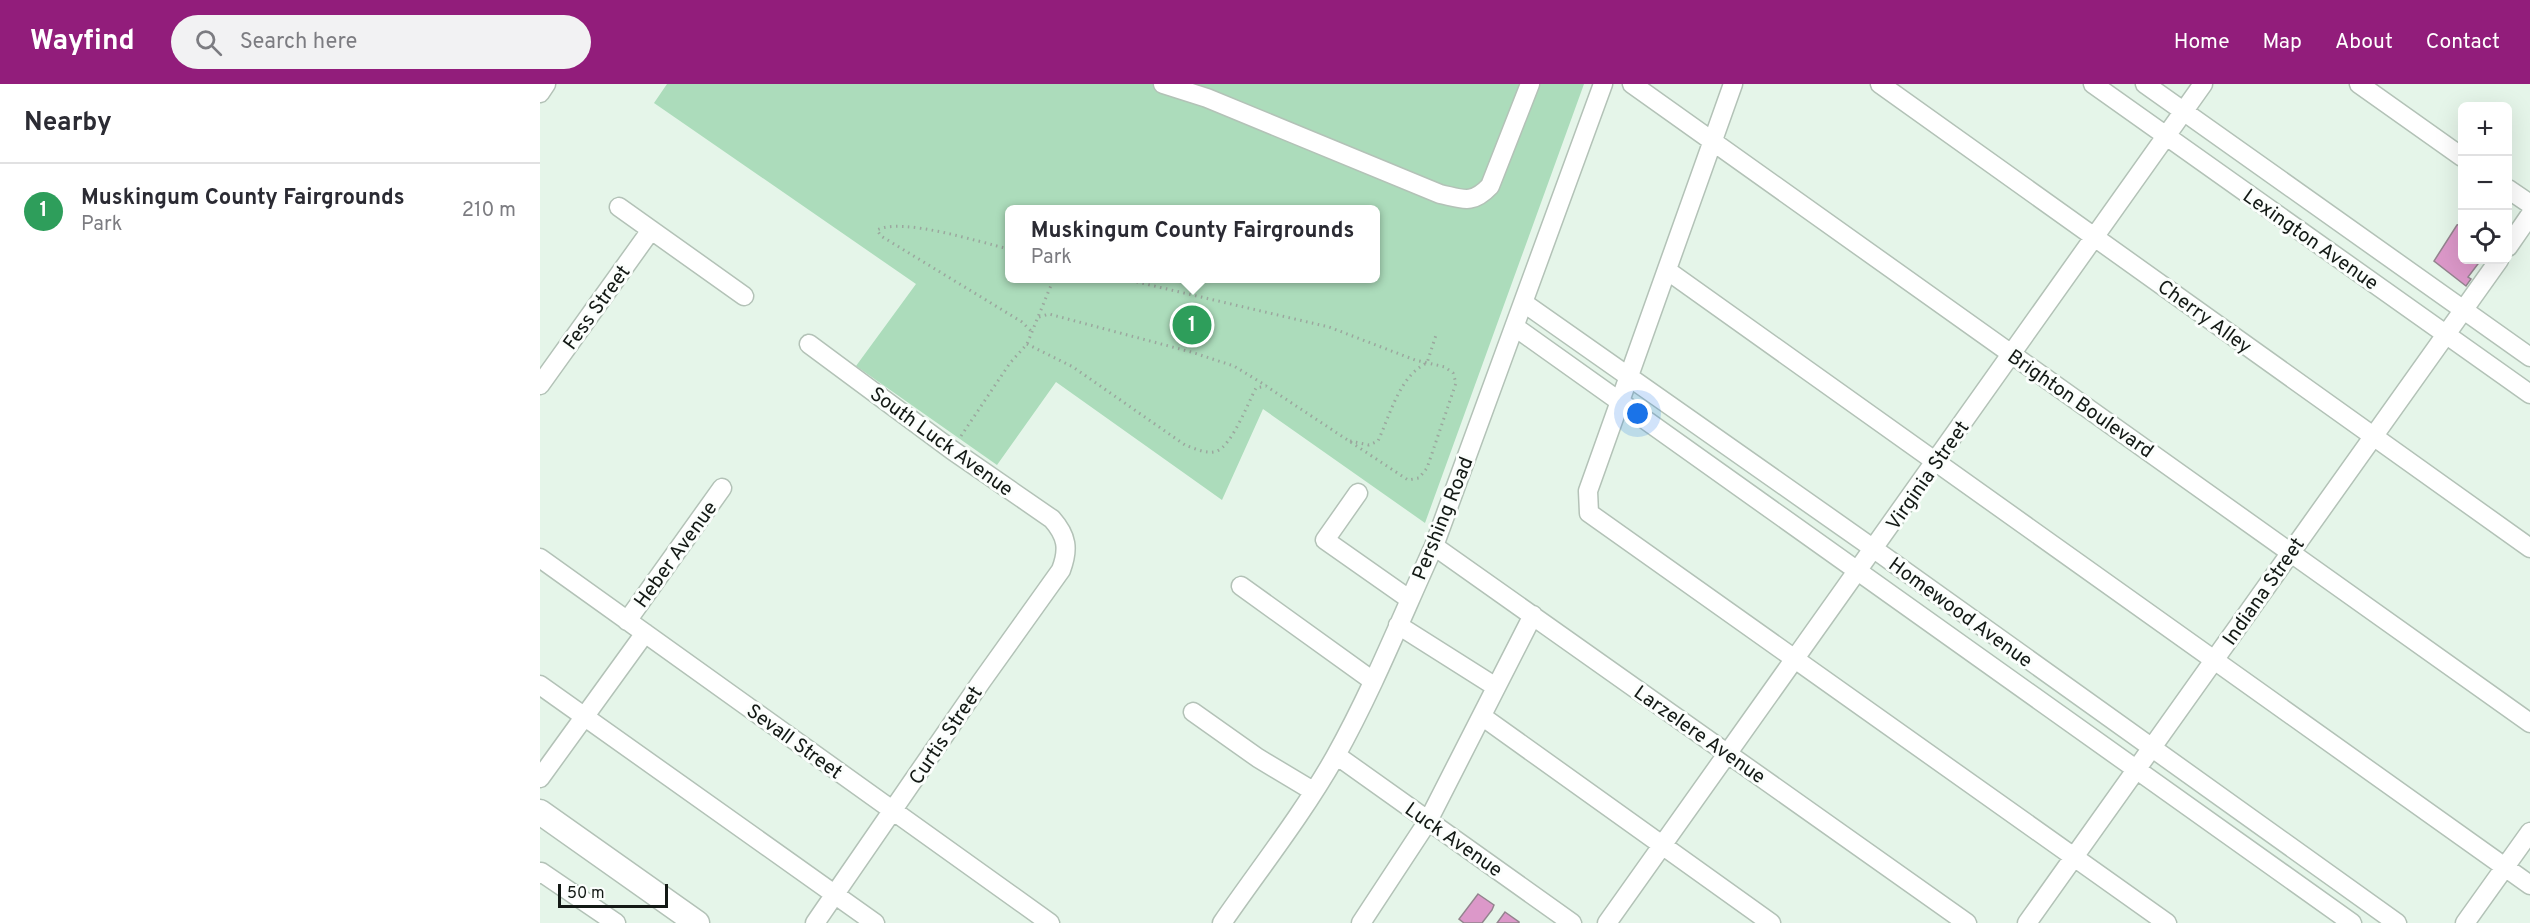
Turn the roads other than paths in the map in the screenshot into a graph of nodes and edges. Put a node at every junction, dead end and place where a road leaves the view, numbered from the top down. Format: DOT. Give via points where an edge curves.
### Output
graph roads {
  1 [pos="546,84"];
  2 [pos="1163,84"];
  3 [pos="1530,84"];
  4 [pos="1603,84"];
  5 [pos="1632,84"];
  6 [pos="1733,84"];
  7 [pos="1880,84"];
  8 [pos="2093,84"];
  9 [pos="2145,84"];
  10 [pos="2203,84"];
  11 [pos="2359,84"];
  12 [pos="540,93"];
  13 [pos="2183,111"];
  14 [pos="2165,136"];
  15 [pos="1714,141"];
  16 [pos="2462,156"];
  17 [pos="2512,192"];
  18 [pos="2530,204"];
  19 [pos="619,207"];
  20 [pos="2530,216"];
  21 [pos="651,230"];
  22 [pos="2094,237"];
  23 [pos="2512,241"];
  24 [pos="2496,264"];
  25 [pos="1668,271"];
  26 [pos="744,296"];
  27 [pos="1524,303"];
  28 [pos="2464,309"];
  29 [pos="1515,327"];
  30 [pos="2446,335"];
  31 [pos="809,344"];
  32 [pos="2012,353"];
  33 [pos="2530,357"];
  34 [pos="1629,376"];
  35 [pos="540,385"];
  36 [pos="2530,394"];
  37 [pos="1621,402"];
  38 [pos="2373,436"];
  39 [pos="1936,462"];
  40 [pos="722,488"];
  41 [pos="1358,493"];
  42 [pos="1067,544"];
  43 [pos="1434,546"];
  44 [pos="2530,548"];
  45 [pos="1874,549"];
  46 [pos="2291,552"];
  47 [pos="540,558"];
  48 [pos="1858,572"];
  49 [pos="1240,586"];
  50 [pos="1410,600"];
  51 [pos="1533,615"];
  52 [pos="627,621"];
  53 [pos="1398,625"];
  54 [pos="645,633"];
  55 [pos="1795,660"];
  56 [pos="2213,661"];
  57 [pos="1372,681"];
  58 [pos="540,685"];
  59 [pos="1496,687"];
  60 [pos="1193,712"];
  61 [pos="583,717"];
  62 [pos="1483,717"];
  63 [pos="2530,723"];
  64 [pos="2151,748"];
  65 [pos="1727,753"];
  66 [pos="1336,755"];
  67 [pos="2137,769"];
  68 [pos="540,778"];
  69 [pos="1314,791"];
  70 [pos="894,811"];
  71 [pos="540,812"];
  72 [pos="1428,821"];
  73 [pos="2530,832"];
  74 [pos="1662,845"];
  75 [pos="2074,857"];
  76 [pos="2505,867"];
  77 [pos="540,874"];
  78 [pos="2530,885"];
  79 [pos="835,894"];
  80 [pos="616,923"];
  81 [pos="697,923"];
  82 [pos="815,923"];
  83 [pos="875,923"];
  84 [pos="1050,923"];
  85 [pos="1222,923"];
  86 [pos="1361,923"];
  87 [pos="1572,923"];
  88 [pos="1607,923"];
  89 [pos="1771,923"];
  90 [pos="1967,923"];
  91 [pos="2027,923"];
  92 [pos="2167,923"];
  93 [pos="2352,923"];
  94 [pos="2397,923"];
  95 [pos="2465,923"];
  1 -- 12 [label="street"];
  2 -- 3 [label="street" via="1207,98 1440,194 1469,201 1490,186"];
  4 -- 27 [label="street, Pershing Road"];
  5 -- 15 [label="street, Brighton Boulevard"];
  6 -- 15 [label="street"];
  7 -- 22 [label="street, Cherry Alley"];
  8 -- 14 [label="street, Lexington Avenue"];
  9 -- 13 [label="street, Lexington Avenue"];
  10 -- 13 [label="street, Virginia Street"];
  11 -- 16 [label="street"];
  13 -- 14 [label="street, Virginia Street"];
  13 -- 28 [label="street, Lexington Avenue"];
  14 -- 22 [label="street, Virginia Street"];
  14 -- 30 [label="street, Lexington Avenue"];
  15 -- 25 [label="street"];
  15 -- 32 [label="street, Brighton Boulevard"];
  17 -- 18 [label="street"];
  19 -- 21 [label="street"];
  20 -- 23 [label="street"];
  21 -- 26 [label="street"];
  21 -- 35 [label="street, Fess Street"];
  22 -- 32 [label="street, Virginia Street"];
  22 -- 38 [label="street, Cherry Alley"];
  24 -- 28 [label="street, Indiana Street"];
  25 -- 34 [label="street"];
  25 -- 39 [label="street"];
  27 -- 29 [label="street, Pershing Road"];
  27 -- 34 [label="street, Homewood Avenue"];
  28 -- 30 [label="street, Indiana Street"];
  28 -- 33 [label="street, Lexington Avenue"];
  29 -- 37 [label="street, Homewood Avenue"];
  29 -- 43 [label="street, Pershing Road"];
  30 -- 36 [label="street, Lexington Avenue"];
  30 -- 38 [label="street, Indiana Street"];
  31 -- 42 [label="street, South Luck Avenue" via="1052,519"];
  32 -- 39 [label="street, Virginia Street"];
  32 -- 46 [label="street, Brighton Boulevard"];
  34 -- 37 [label="street"];
  34 -- 45 [label="street, Homewood Avenue"];
  37 -- 48 [label="street, Homewood Avenue"];
  37 -- 55 [label="street" via="1588,491 1589,513"];
  38 -- 44 [label="street, Cherry Alley"];
  38 -- 46 [label="street, Indiana Street"];
  39 -- 45 [label="street, Virginia Street"];
  39 -- 56 [label="street"];
  40 -- 52 [label="street, Heber Avenue"];
  41 -- 50 [label="street" via="1325,540"];
  42 -- 70 [label="street, Curtis Street" via="1061,570"];
  43 -- 50 [label="street, Pershing Road"];
  43 -- 51 [label="street, Larzelere Avenue"];
  45 -- 48 [label="street, Virginia Street"];
  45 -- 64 [label="street, Homewood Avenue"];
  46 -- 56 [label="street, Indiana Street"];
  46 -- 63 [label="street, Brighton Boulevard"];
  47 -- 52 [label="street, Sevall Street"];
  48 -- 55 [label="street, Virginia Street"];
  48 -- 67 [label="street, Homewood Avenue"];
  49 -- 57 [label="street"];
  50 -- 53 [label="street, Pershing Road"];
  51 -- 59 [label="street"];
  51 -- 65 [label="street, Larzelere Avenue"];
  52 -- 54 [label="street, Sevall Street"];
  53 -- 57 [label="street, Pershing Road"];
  53 -- 59 [label="street"];
  54 -- 61 [label="street"];
  54 -- 70 [label="street, Sevall Street"];
  55 -- 65 [label="street, Virginia Street"];
  55 -- 75 [label="street"];
  56 -- 64 [label="street, Indiana Street"];
  56 -- 76 [label="street"];
  57 -- 66 [label="street, Pershing Road"];
  58 -- 61 [label="street"];
  59 -- 62 [label="street"];
  60 -- 69 [label="street"];
  61 -- 68 [label="street"];
  61 -- 79 [label="street"];
  62 -- 72 [label="street"];
  62 -- 74 [label="street"];
  64 -- 67 [label="street, Indiana Street"];
  64 -- 94 [label="street, Homewood Avenue"];
  65 -- 74 [label="street, Virginia Street"];
  65 -- 90 [label="street, Larzelere Avenue"];
  66 -- 69 [label="street, Pershing Road"];
  66 -- 72 [label="street, Luck Avenue"];
  67 -- 75 [label="street, Indiana Street"];
  67 -- 93 [label="street, Homewood Avenue"];
  69 -- 85 [label="street, Pershing Road"];
  70 -- 79 [label="street, Curtis Street"];
  70 -- 84 [label="street, Sevall Street"];
  71 -- 81 [label="main road"];
  72 -- 86 [label="street"];
  72 -- 87 [label="street, Luck Avenue"];
  73 -- 76 [label="street"];
  74 -- 88 [label="street, Virginia Street"];
  74 -- 89 [label="street"];
  75 -- 91 [label="street, Indiana Street"];
  75 -- 92 [label="street"];
  76 -- 78 [label="street"];
  76 -- 95 [label="street"];
  77 -- 80 [label="street"];
  79 -- 82 [label="street, Curtis Street"];
  79 -- 83 [label="street"];
}
